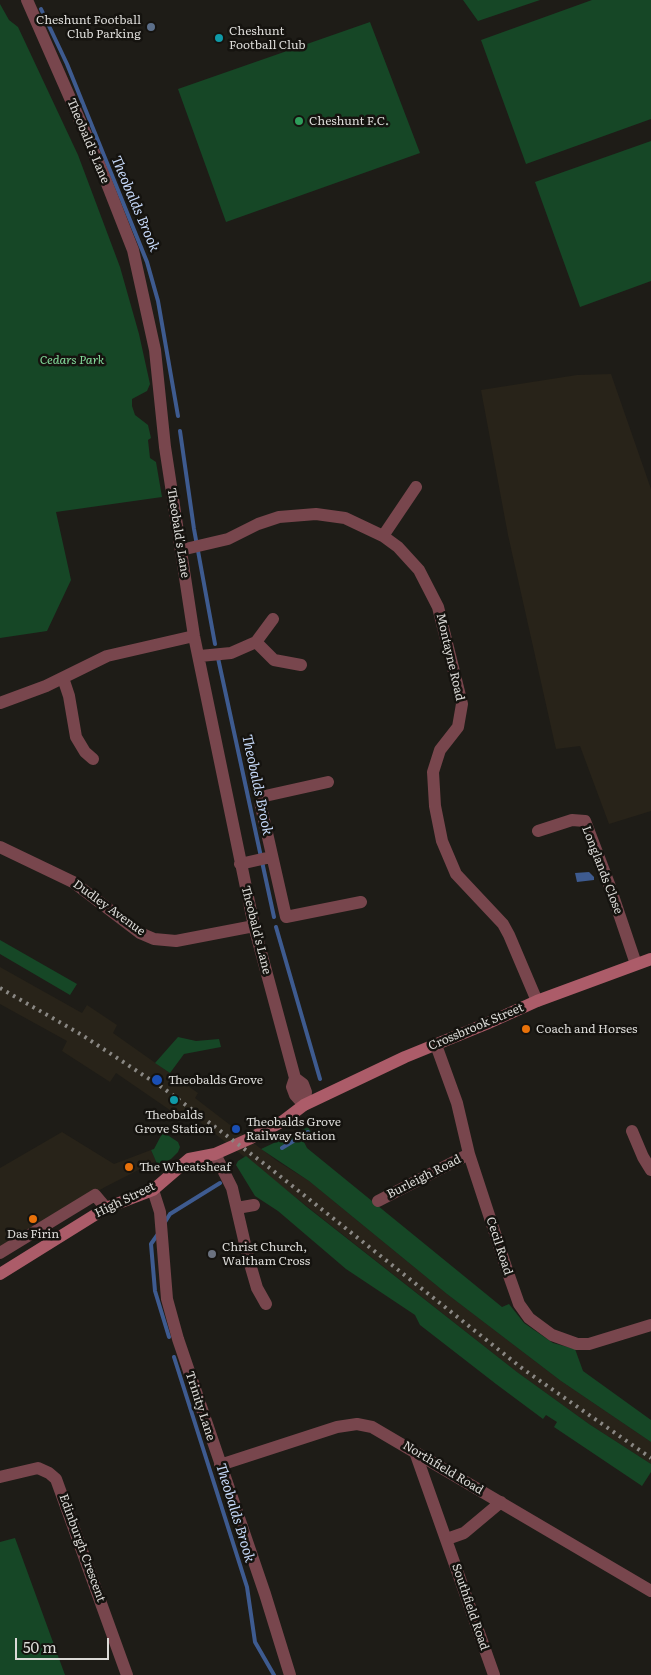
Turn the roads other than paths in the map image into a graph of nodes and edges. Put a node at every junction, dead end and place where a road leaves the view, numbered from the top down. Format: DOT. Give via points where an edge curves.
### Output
graph roads {
  1 [pos="27,0"];
  2 [pos="416,487"];
  3 [pos="383,536"];
  4 [pos="181,550"];
  5 [pos="272,619"];
  6 [pos="194,636"];
  7 [pos="256,642"];
  8 [pos="200,656"];
  9 [pos="302,665"];
  10 [pos="63,678"];
  11 [pos="0,703"];
  12 [pos="94,759"];
  13 [pos="328,782"];
  14 [pos="538,830"];
  15 [pos="0,847"];
  16 [pos="263,858"];
  17 [pos="240,864"];
  18 [pos="361,902"];
  19 [pos="254,926"];
  20 [pos="651,959"];
  21 [pos="636,964"];
  22 [pos="537,1000"];
  23 [pos="436,1045"];
  24 [pos="304,1105"];
  25 [pos="632,1131"];
  26 [pos="215,1154"];
  27 [pos="469,1154"];
  28 [pos="651,1170"];
  29 [pos="153,1190"];
  30 [pos="378,1200"];
  31 [pos="254,1205"];
  32 [pos="106,1208"];
  33 [pos="237,1208"];
  34 [pos="0,1253"];
  35 [pos="0,1274"];
  36 [pos="266,1304"];
  37 [pos="651,1325"];
  38 [pos="415,1452"];
  39 [pos="220,1465"];
  40 [pos="0,1477"];
  41 [pos="501,1502"];
  42 [pos="447,1540"];
  43 [pos="651,1591"];
  44 [pos="127,1675"];
  45 [pos="290,1675"];
  46 [pos="494,1675"];
  1 -- 4 [label="street, Theobald's Lane" via="133,250 154,350"];
  2 -- 3 [label="street"];
  3 -- 4 [label="street, Montayne Road" via="344,518 303,514 264,521 228,539"];
  3 -- 22 [label="street, Montayne Road" via="410,560 427,583 438,607 460,698 462,712 458,727 440,750 433,772 435,806 447,855 463,883 502,924"];
  4 -- 6 [label="street, Theobald's Lane"];
  5 -- 7 [label="street"];
  6 -- 8 [label="street, Theobald's Lane"];
  6 -- 10 [label="street" via="107,656"];
  7 -- 8 [label="street" via="231,653"];
  7 -- 9 [label="street" via="274,660"];
  8 -- 17 [label="street, Theobald's Lane"];
  10 -- 11 [label="street"];
  10 -- 12 [label="street" via="76,738"];
  13 -- 16 [label="street" via="265,796 260,802"];
  14 -- 21 [label="street, Longlands Close" via="572,820 585,821"];
  15 -- 19 [label="street, Dudley Avenue" via="73,882 154,940 176,942"];
  16 -- 17 [label="street"];
  16 -- 18 [label="street" via="286,918"];
  17 -- 19 [label="street, Theobald's Lane"];
  19 -- 24 [label="street, Theobald's Lane" via="295,1078 292,1088"];
  20 -- 21 [label="main road, Crossbrook Street"];
  21 -- 22 [label="main road, Crossbrook Street"];
  22 -- 23 [label="main road, Crossbrook Street"];
  23 -- 24 [label="main road, Crossbrook Street"];
  23 -- 27 [label="street, Cecil Road" via="457,1104"];
  24 -- 26 [label="main road, High Street" via="276,1125"];
  25 -- 28 [label="street"];
  26 -- 29 [label="main road, High Street" via="189,1159"];
  26 -- 33 [label="street" via="232,1188"];
  27 -- 30 [label="street, Burleigh Road"];
  27 -- 37 [label="street, Cecil Road" via="519,1304 529,1318 552,1335 577,1344 589,1344"];
  29 -- 32 [label="main road, High Street"];
  29 -- 39 [label="street, Trinity Lane" via="159,1204 167,1299"];
  31 -- 33 [label="street"];
  32 -- 34 [label="street" via="95,1195"];
  32 -- 35 [label="main road, High Street"];
  33 -- 36 [label="street" via="257,1288"];
  38 -- 39 [label="street, Northfield Road" via="372,1427 357,1424 337,1427"];
  38 -- 41 [label="street, Northfield Road"];
  38 -- 42 [label="street, Southfield Road"];
  39 -- 45 [label="street, Trinity Lane"];
  40 -- 44 [label="street, Edinburgh Crescent" via="38,1468 56,1479"];
  41 -- 42 [label="street" via="464,1533"];
  41 -- 43 [label="street, Northfield Road"];
  42 -- 46 [label="street, Southfield Road"];
}
